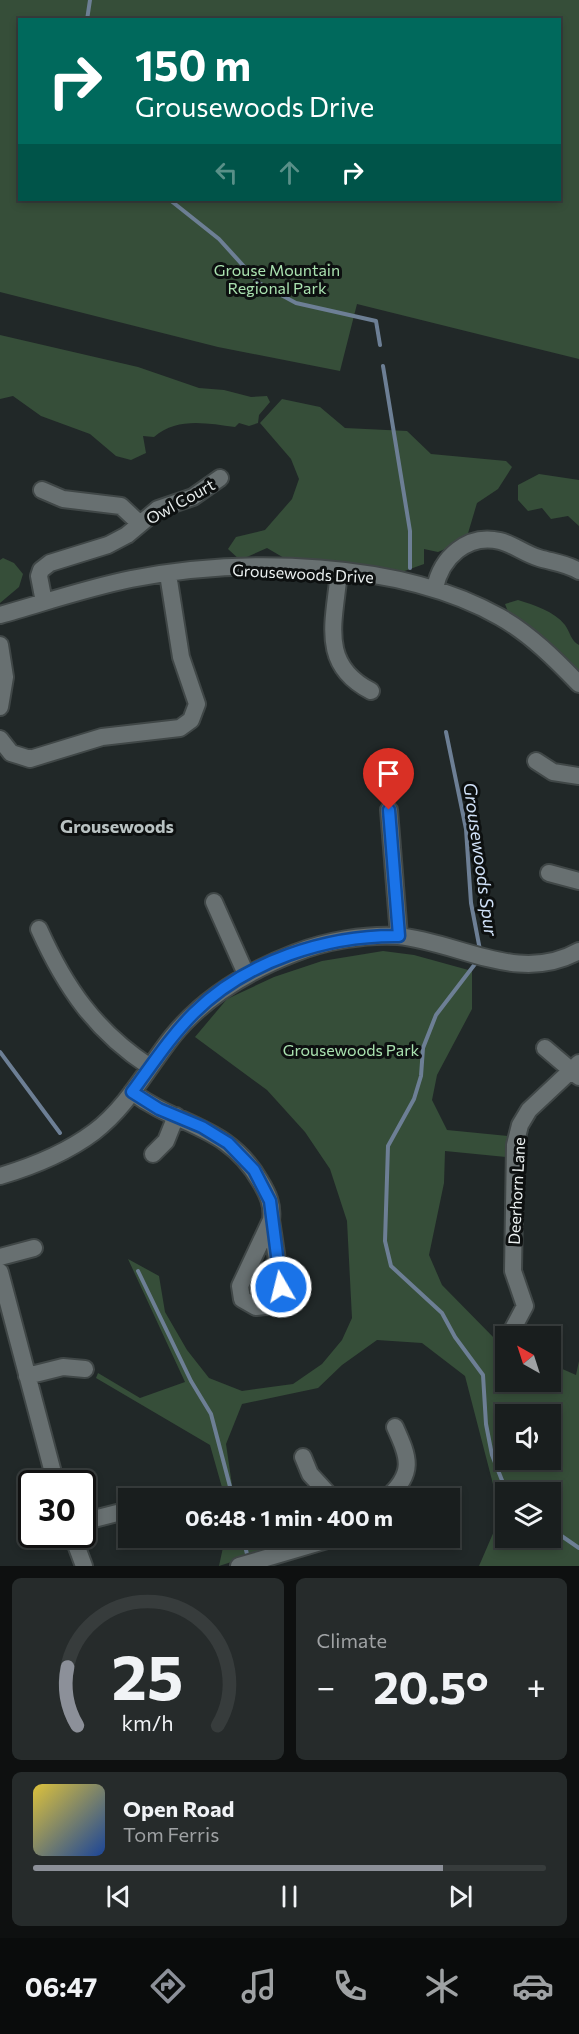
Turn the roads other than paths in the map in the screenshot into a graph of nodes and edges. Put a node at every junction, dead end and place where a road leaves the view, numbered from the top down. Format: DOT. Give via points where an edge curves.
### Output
graph roads {
  1 [pos="220,478"];
  2 [pos="42,490"];
  3 [pos="139,524"];
  4 [pos="339,571"];
  5 [pos="579,571"];
  6 [pos="168,574"];
  7 [pos="435,588"];
  8 [pos="44,602"];
  9 [pos="0,615"];
  10 [pos="0,645"];
  11 [pos="579,684"];
  12 [pos="371,691"];
  13 [pos="0,707"];
  14 [pos="0,739"];
  15 [pos="536,761"];
  16 [pos="579,776"];
  17 [pos="389,810"];
  18 [pos="549,873"];
  19 [pos="579,881"];
  20 [pos="214,902"];
  21 [pos="39,928"];
  22 [pos="399,936"];
  23 [pos="578,954"];
  24 [pos="246,974"];
  25 [pos="545,1048"];
  26 [pos="150,1067"];
  27 [pos="577,1071"];
  28 [pos="132,1092"];
  29 [pos="176,1116"];
  30 [pos="153,1154"];
  31 [pos="0,1176"];
  32 [pos="271,1221"];
  33 [pos="34,1248"];
  34 [pos="0,1257"];
  35 [pos="0,1272"];
  36 [pos="514,1326"];
  37 [pos="85,1369"];
  38 [pos="27,1376"];
  39 [pos="395,1427"];
  40 [pos="303,1457"];
  41 [pos="52,1470"];
  42 [pos="323,1488"];
  43 [pos="396,1488"];
  44 [pos="118,1513"];
  45 [pos="96,1518"];
  46 [pos="77,1548"];
  47 [pos="300,1548"];
  48 [pos="84,1566"];
  49 [pos="239,1566"];
  1 -- 3 [label="street, Owl Court" via="193,497 158,509"];
  2 -- 3 [label="street, Owl Court" via="63,499 122,507"];
  3 -- 8 [label="street, Owl Court" via="108,545 59,558 41,570 39,584"];
  4 -- 6 [label="street, Grousewoods Drive" via="206,569"];
  4 -- 7 [label="street, Grousewoods Drive" via="402,579"];
  4 -- 12 [label="street" via="336,655 347,676"];
  5 -- 7 [label="street" via="487,539 468,544 451,555"];
  6 -- 8 [label="street, Grousewoods Drive" via="132,579"];
  6 -- 14 [label="street" via="181,657 197,704 191,720 180,728 102,737 30,759 11,753"];
  7 -- 11 [label="street, Grousewoods Drive" via="501,618 540,646"];
  8 -- 9 [label="street, Grousewoods Drive"];
  10 -- 13 [label="street" via="5,677"];
  15 -- 16 [label="street" via="554,772"];
  17 -- 22 [label="street"];
  18 -- 19 [label="street"];
  20 -- 24 [label="street"];
  21 -- 26 [label="street" via="62,978 84,1010"];
  22 -- 23 [label="street" via="502,962 528,964"];
  22 -- 24 [label="street" via="374,936 297,952"];
  24 -- 26 [label="street" via="196,1011"];
  25 -- 27 [label="street"];
  26 -- 28 [label="street"];
  27 -- 36 [label="street, Deerhorn Lane" via="529,1110 515,1145 513,1271 525,1306"];
  28 -- 29 [label="street"];
  28 -- 31 [label="street" via="96,1131 73,1146"];
  29 -- 30 [label="street" via="166,1142"];
  29 -- 32 [label="street" via="211,1132 241,1155 270,1201"];
  32 -- 32 [label="street" via="240,1286 242,1299 256,1307 274,1305 280,1297"];
  33 -- 34 [label="street"];
  35 -- 38 [label="street"];
  37 -- 38 [label="street" via="63,1366"];
  38 -- 41 [label="street"];
  39 -- 43 [label="street" via="408,1467"];
  40 -- 42 [label="street" via="310,1474"];
  44 -- 45 [label="street"];
  46 -- 48 [label="street"];
  47 -- 49 [label="street"];
}
